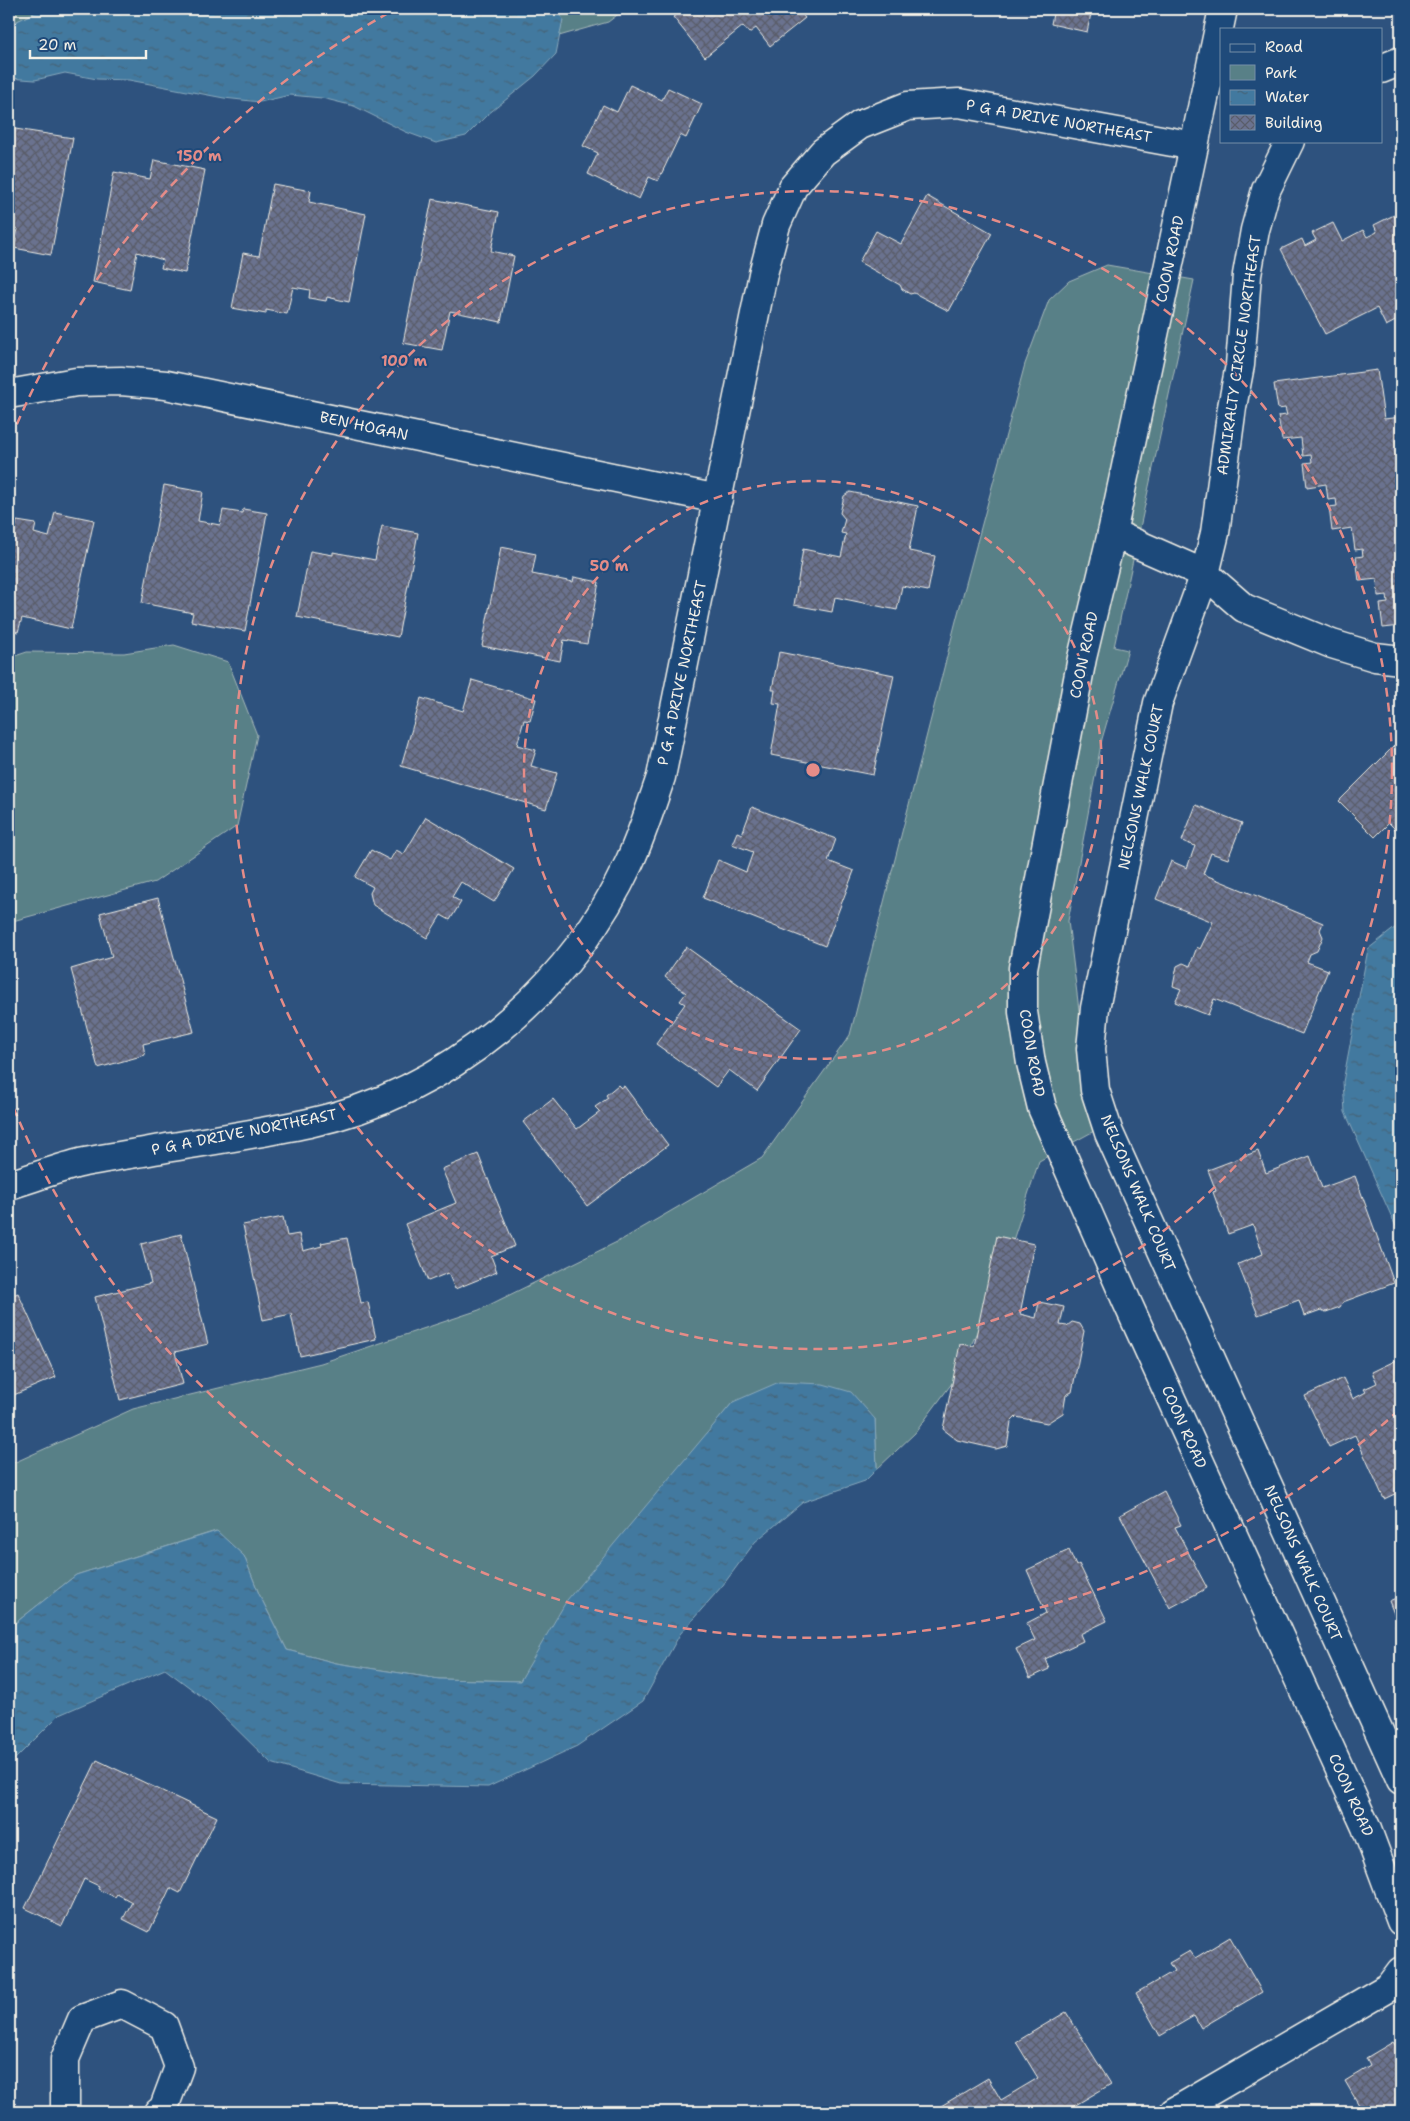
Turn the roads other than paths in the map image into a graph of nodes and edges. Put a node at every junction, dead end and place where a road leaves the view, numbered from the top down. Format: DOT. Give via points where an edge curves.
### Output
graph roads {
  1 [pos="1223,9"];
  2 [pos="1401,61"];
  3 [pos="1382,69"];
  4 [pos="1290,142"];
  5 [pos="1194,146"];
  6 [pos="9,394"];
  7 [pos="718,499"];
  8 [pos="1112,534"];
  9 [pos="1205,574"];
  10 [pos="1401,660"];
  11 [pos="9,1185"];
  12 [pos="1401,1780"];
  13 [pos="1401,1921"];
  14 [pos="1401,1971"];
  15 [pos="66,2112"];
  16 [pos="159,2112"];
  17 [pos="1174,2112"];
  1 -- 5 [label="street, COON ROAD"];
  2 -- 3 [label="street"];
  4 -- 9 [label="street, ADMIRALTY CIRCLE NORTHEAST" via="1266,190 1255,230 1247,275 1240,365 1215,533"];
  5 -- 7 [label="street, P G A DRIVE NORTHEAST" via="959,102 908,106 860,125 823,152 794,187 776,225 763,274"];
  5 -- 8 [label="street, COON ROAD"];
  6 -- 7 [label="street, BEN HOGAN" via="76,382 121,381 166,386"];
  7 -- 11 [label="street, P G A DRIVE NORTHEAST" via="661,777 647,821 607,903 582,942 550,982 506,1024 458,1060 407,1088 360,1108 310,1123 81,1163"];
  8 -- 9 [label="street"];
  8 -- 13 [label="street, COON ROAD" via="1082,658 1023,968 1023,1012 1031,1063 1042,1108 1366,1827"];
  9 -- 10 [label="street" via="1244,608 1332,644"];
  9 -- 12 [label="street, NELSONS WALK COURT" via="1158,703 1095,1008 1091,1049 1095,1090 1109,1133"];
  14 -- 17 [label="street" via="1389,1987"];
  15 -- 16 [label="street" via="65,2059 82,2019 122,2004 164,2026 179,2067 163,2110"];
}
